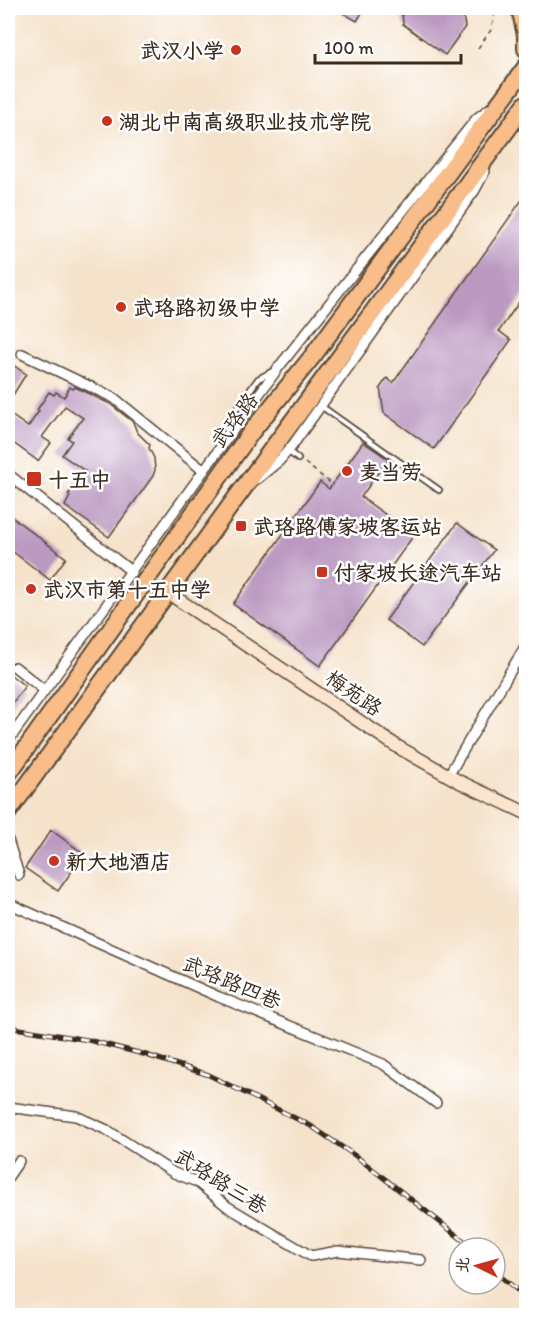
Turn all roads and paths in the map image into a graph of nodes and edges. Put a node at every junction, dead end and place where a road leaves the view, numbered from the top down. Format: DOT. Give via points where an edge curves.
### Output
graph roads {
  1 [pos="496,8"];
  2 [pos="520,8"];
  3 [pos="478,48"];
  4 [pos="526,60"];
  5 [pos="504,99"];
  6 [pos="526,104"];
  7 [pos="501,140"];
  8 [pos="22,354"];
  9 [pos="321,406"];
  10 [pos="288,451"];
  11 [pos="299,458"];
  12 [pos="204,471"];
  13 [pos="8,474"];
  14 [pos="333,485"];
  15 [pos="439,490"];
  16 [pos="239,494"];
  17 [pos="132,572"];
  18 [pos="167,592"];
  19 [pos="526,645"];
  20 [pos="15,667"];
  21 [pos="44,690"];
  22 [pos="8,741"];
  23 [pos="8,774"];
  24 [pos="448,776"];
  25 [pos="8,812"];
  26 [pos="526,813"];
  27 [pos="8,840"];
  28 [pos="19,875"];
  29 [pos="8,903"];
  30 [pos="436,1103"];
  31 [pos="8,1107"];
  32 [pos="19,1161"];
  33 [pos="8,1177"];
  34 [pos="421,1260"];
  1 -- 3 [label="path" via="491,30"];
  2 -- 4 [label="highway"];
  4 -- 5 [label="highway, 武珞路"];
  5 -- 12 [label="street, 武珞路" via="477,118 278,369"];
  5 -- 23 [label="highway, 武珞路" via="312,357 252,431"];
  6 -- 7 [label="highway"];
  7 -- 9 [label="street" via="475,189"];
  7 -- 16 [label="highway"];
  8 -- 12 [label="street" via="114,398"];
  9 -- 10 [label="street"];
  9 -- 15 [label="lane"];
  10 -- 11 [label="lane"];
  10 -- 16 [label="street"];
  11 -- 14 [label="path"];
  12 -- 17 [label="street, 武珞路"];
  13 -- 17 [label="street"];
  16 -- 18 [label="highway"];
  17 -- 21 [label="street, 武珞路"];
  18 -- 24 [label="street, 梅苑路" via="398,747"];
  18 -- 25 [label="highway"];
  19 -- 24 [label="street"];
  20 -- 21 [label="street"];
  21 -- 22 [label="street, 武珞路"];
  24 -- 26 [label="street, 梅苑路"];
  27 -- 28 [label="street"];
  29 -- 30 [label="street, 武珞路四巷" via="219,997 383,1064"];
  31 -- 34 [label="street, 武珞路三巷" via="76,1116 107,1130 174,1173 197,1182 228,1207 311,1256 338,1251"];
  32 -- 33 [label="street"];
}
